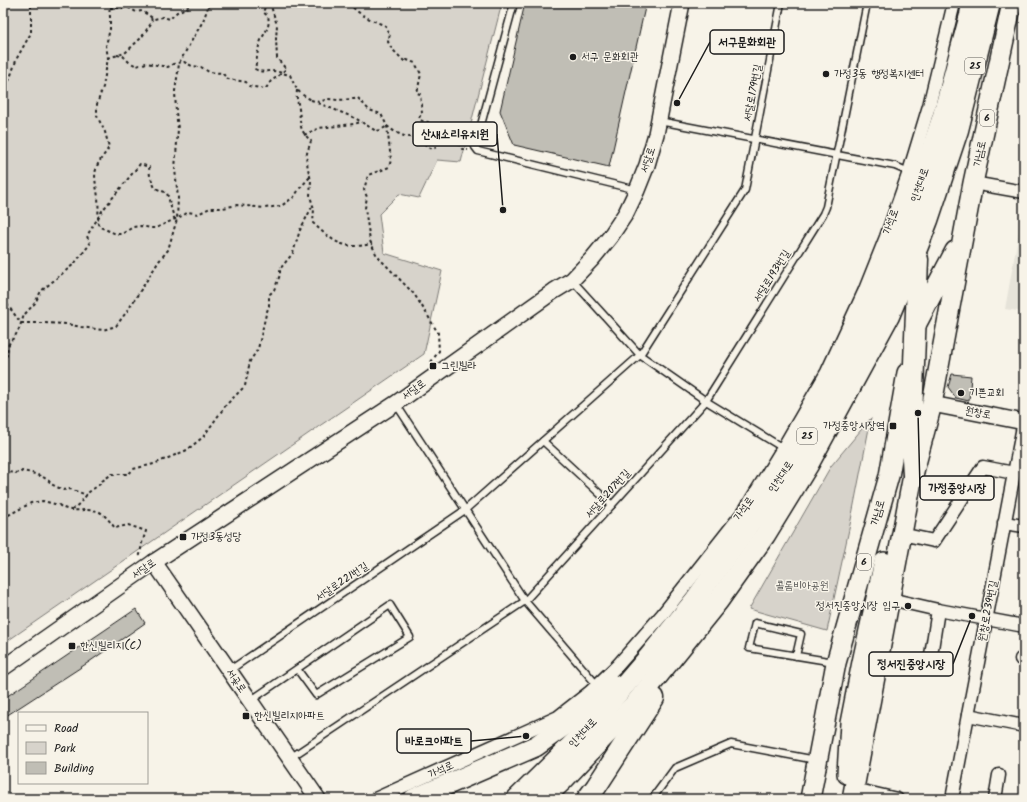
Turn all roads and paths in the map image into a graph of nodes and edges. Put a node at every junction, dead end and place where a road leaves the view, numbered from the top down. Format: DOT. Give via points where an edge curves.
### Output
graph roads {
  1 [pos="31,3"];
  2 [pos="109,3"];
  3 [pos="192,3"];
  4 [pos="209,3"];
  5 [pos="269,3"];
  6 [pos="349,3"];
  7 [pos="514,3"];
  8 [pos="682,3"];
  9 [pos="780,3"];
  10 [pos="867,3"];
  11 [pos="954,3"];
  12 [pos="972,3"];
  13 [pos="990,3"];
  14 [pos="1012,3"];
  15 [pos="110,8"];
  16 [pos="151,17"];
  17 [pos="117,55"];
  18 [pos="108,58"];
  19 [pos="179,63"];
  20 [pos="282,73"];
  21 [pos="297,90"];
  22 [pos="3,98"];
  23 [pos="311,100"];
  24 [pos="659,120"];
  25 [pos="361,122"];
  26 [pos="387,126"];
  27 [pos="304,135"];
  28 [pos="416,138"];
  29 [pos="755,139"];
  30 [pos="475,147"];
  31 [pos="836,154"];
  32 [pos="909,172"];
  33 [pos="310,177"];
  34 [pos="973,183"];
  35 [pos="637,190"];
  36 [pos="1024,192"];
  37 [pos="313,205"];
  38 [pos="98,219"];
  39 [pos="177,219"];
  40 [pos="964,234"];
  41 [pos="372,244"];
  42 [pos="918,246"];
  43 [pos="572,280"];
  44 [pos="3,299"];
  45 [pos="21,323"];
  46 [pos="916,325"];
  47 [pos="640,355"];
  48 [pos="3,362"];
  49 [pos="428,366"];
  50 [pos="706,401"];
  51 [pos="396,404"];
  52 [pos="932,404"];
  53 [pos="1024,422"];
  54 [pos="543,441"];
  55 [pos="911,442"];
  56 [pos="783,448"];
  57 [pos="3,470"];
  58 [pos="1014,473"];
  59 [pos="913,475"];
  60 [pos="87,495"];
  61 [pos="612,505"];
  62 [pos="72,510"];
  63 [pos="465,510"];
  64 [pos="3,518"];
  65 [pos="1004,523"];
  66 [pos="1024,526"];
  67 [pos="901,534"];
  68 [pos="149,566"];
  69 [pos="890,599"];
  70 [pos="524,601"];
  71 [pos="718,601"];
  72 [pos="938,610"];
  73 [pos="986,619"];
  74 [pos="1024,626"];
  75 [pos="931,655"];
  76 [pos="796,656"];
  77 [pos="648,658"];
  78 [pos="836,661"];
  79 [pos="862,662"];
  80 [pos="3,668"];
  81 [pos="297,669"];
  82 [pos="229,671"];
  83 [pos="597,685"];
  84 [pos="250,701"];
  85 [pos="968,715"];
  86 [pos="1024,726"];
  87 [pos="290,758"];
  88 [pos="817,761"];
  89 [pos="999,775"];
  90 [pos="851,796"];
  91 [pos="318,799"];
  92 [pos="375,799"];
  93 [pos="414,799"];
  94 [pos="517,799"];
  95 [pos="543,799"];
  96 [pos="586,799"];
  97 [pos="652,799"];
  98 [pos="810,799"];
  99 [pos="896,799"];
  100 [pos="952,799"];
  101 [pos="994,799"];
  1 -- 22 [label="path" via="31,33 17,58"];
  2 -- 15 [label="path"];
  3 -- 16 [label="path" via="170,19"];
  4 -- 19 [label="path" via="203,21"];
  5 -- 20 [label="path" via="277,25 277,58 286,69"];
  5 -- 20 [label="path" via="263,12 269,19 267,31 260,42 255,69"];
  6 -- 28 [label="path" via="361,15 386,26 390,34 388,42 392,49 405,62 407,60 415,63 421,74 417,93 420,94 422,112 419,118 428,122 430,126"];
  7 -- 30 [label="lane"];
  8 -- 24 [label="street, 서달로"];
  9 -- 29 [label="lane, 서달로179번길"];
  10 -- 31 [label="lane"];
  11 -- 32 [label="street, 가석로" via="929,106"];
  12 -- 77 [label="highway, 인천대로 / 25" via="942,119 912,208 877,300 840,375 792,461 695,600"];
  13 -- 42 [label="highway, 인천대로 / 25" via="958,130"];
  14 -- 34 [label="main road, 가남로 / 6"];
  15 -- 16 [label="path" via="129,8 136,12 142,11"];
  15 -- 18 [label="path" via="110,28 106,45"];
  16 -- 17 [label="path" via="152,22 140,38 125,53"];
  17 -- 18 [label="path"];
  17 -- 19 [label="path" via="123,56 137,66 146,63 168,67"];
  18 -- 38 [label="path" via="97,104 97,116 109,147 98,164 95,178"];
  19 -- 20 [label="path" via="184,62 209,72 222,73 228,79 264,89"];
  19 -- 39 [label="path" via="175,91 178,129 175,169"];
  20 -- 21 [label="path" via="290,75"];
  21 -- 23 [label="path"];
  21 -- 27 [label="path" via="300,127"];
  23 -- 25 [label="path"];
  23 -- 26 [label="path" via="318,102 358,98 369,110 381,114"];
  24 -- 29 [label="lane"];
  24 -- 35 [label="street, 서달로" via="647,165"];
  25 -- 26 [label="path" via="376,131"];
  25 -- 27 [label="path" via="318,128"];
  26 -- 28 [label="path" via="404,136"];
  26 -- 41 [label="path" via="391,160 389,167 368,175 364,190"];
  27 -- 33 [label="path" via="311,141 306,156"];
  28 -- 30 [label="path" via="435,148 436,131 439,129 450,135 462,149 468,151"];
  29 -- 31 [label="lane"];
  29 -- 47 [label="lane" via="745,190"];
  30 -- 35 [label="lane" via="478,151"];
  31 -- 32 [label="lane" via="895,166"];
  31 -- 50 [label="lane, 서달로193번길" via="823,214"];
  32 -- 56 [label="street, 가석로" via="886,237 852,319 827,372"];
  33 -- 37 [label="path" via="310,196"];
  33 -- 39 [label="path" via="294,197 281,206 265,208 237,205 210,208 198,214 188,212"];
  34 -- 36 [label="street"];
  34 -- 40 [label="main road, 가남로 / 6"];
  35 -- 43 [label="street, 서달로" via="610,237"];
  37 -- 41 [label="path" via="313,223 332,240 347,245"];
  37 -- 60 [label="path" via="300,230 293,253 280,269 280,275 270,294 270,306 258,349 250,361 245,386 226,405 203,437 187,450 154,464 134,469 129,474 112,474"];
  38 -- 39 [label="path" via="100,227 116,234 122,234 133,227 156,228"];
  38 -- 39 [label="path" via="140,164 149,167 155,188 167,193 174,218"];
  38 -- 45 [label="path" via="88,236 90,244 74,264 41,291"];
  39 -- 45 [label="path" via="168,250 116,326 103,330 67,324"];
  40 -- 46 [label="main road, 가남로 / 6"];
  40 -- 52 [label="main road, 가남로 / 6"];
  41 -- 49 [label="path" via="378,256 414,294 438,333 438,351"];
  42 -- 46 [label="highway"];
  42 -- 71 [label="highway, 인천대로 / 25" via="889,316 808,465 765,535"];
  43 -- 47 [label="lane"];
  43 -- 51 [label="street, 서달로"];
  44 -- 45 [label="path"];
  45 -- 48 [label="path" via="8,346"];
  46 -- 55 [label="highway"];
  46 -- 78 [label="main road, 가남로 / 6" via="889,476"];
  47 -- 50 [label="lane"];
  47 -- 54 [label="lane"];
  50 -- 56 [label="lane"];
  50 -- 61 [label="lane, 서달로207번길"];
  51 -- 63 [label="lane"];
  51 -- 68 [label="street, 서달로"];
  52 -- 53 [label="street, 원창로"];
  52 -- 59 [label="main road, 가남로 / 6"];
  53 -- 58 [label="street, 원창로239번길"];
  54 -- 61 [label="lane"];
  54 -- 63 [label="lane"];
  55 -- 59 [label="highway"];
  55 -- 79 [label="main road"];
  56 -- 83 [label="street, 가석로" via="745,510 662,615"];
  57 -- 60 [label="path" via="32,473 64,490 70,489"];
  58 -- 65 [label="street, 원창로239번길"];
  58 -- 67 [label="street" via="983,467 934,541"];
  59 -- 67 [label="main road, 가남로 / 6"];
  60 -- 62 [label="path"];
  61 -- 70 [label="lane, 서달로207번길"];
  62 -- 64 [label="path" via="43,501 31,503"];
  62 -- 68 [label="path" via="98,511 115,528 128,526 146,531 140,555 135,560"];
  63 -- 70 [label="lane"];
  63 -- 82 [label="lane, 서달로221번길"];
  65 -- 66 [label="street"];
  65 -- 73 [label="street, 원창로239번길"];
  67 -- 69 [label="main road, 가남로 / 6"];
  68 -- 80 [label="street, 서달로"];
  68 -- 82 [label="street, 서곶로"];
  69 -- 72 [label="street"];
  69 -- 90 [label="main road, 가남로 / 6"];
  70 -- 83 [label="lane"];
  70 -- 87 [label="lane"];
  71 -- 95 [label="highway, 인천대로 / 25" via="635,704"];
  71 -- 96 [label="highway"];
  72 -- 73 [label="street"];
  72 -- 75 [label="street"];
  73 -- 74 [label="street"];
  73 -- 85 [label="street, 원창로239번길"];
  76 -- 76 [label="lane" via="749,648 755,623 801,634"];
  76 -- 78 [label="lane"];
  77 -- 93 [label="highway" via="566,725 536,746"];
  77 -- 94 [label="highway, 인천대로 / 25" via="582,736"];
  78 -- 79 [label="main road" via="845,653 852,651"];
  78 -- 88 [label="main road, 가남로 / 6"];
  79 -- 90 [label="main road" via="850,723"];
  81 -- 81 [label="lane" via="390,605 410,637 316,695"];
  81 -- 84 [label="lane"];
  82 -- 84 [label="street, 서곶로"];
  83 -- 92 [label="street, 가석로" via="558,717"];
  84 -- 87 [label="street, 서곶로"];
  85 -- 86 [label="street"];
  85 -- 100 [label="street, 원창로239번길"];
  87 -- 91 [label="street, 서곶로"];
  88 -- 97 [label="lane" via="731,744 675,768"];
  88 -- 98 [label="main road, 가남로 / 6"];
  89 -- 101 [label="street"];
  90 -- 99 [label="street"];
}
